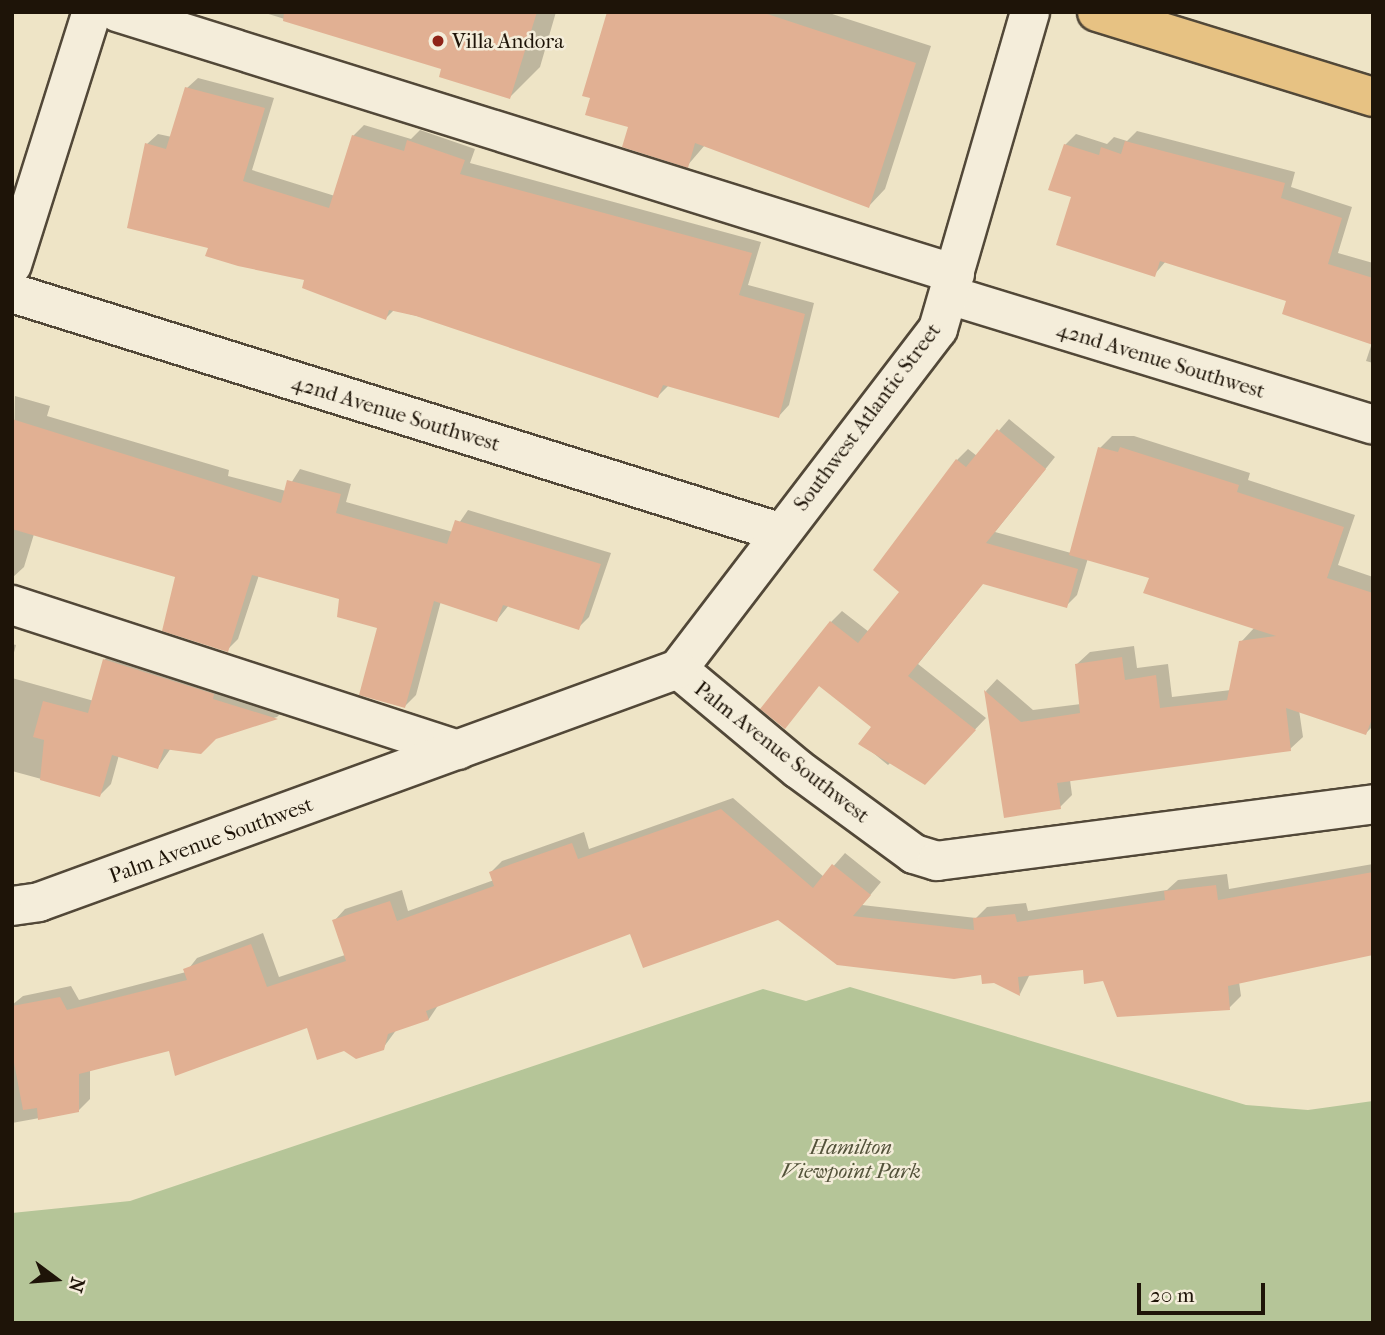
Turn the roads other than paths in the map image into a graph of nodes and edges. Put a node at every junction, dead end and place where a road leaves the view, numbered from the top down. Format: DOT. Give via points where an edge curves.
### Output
graph roads {
  1 [pos="92,12"];
  2 [pos="117,12"];
  3 [pos="1030,12"];
  4 [pos="1097,12"];
  5 [pos="1373,97"];
  6 [pos="12,265"];
  7 [pos="952,284"];
  8 [pos="12,293"];
  9 [pos="1373,425"];
  10 [pos="779,532"];
  11 [pos="12,605"];
  12 [pos="678,669"];
  13 [pos="458,750"];
  14 [pos="1373,804"];
  15 [pos="12,906"];
  1 -- 6 [label="street"];
  2 -- 7 [label="street, 42nd Avenue Southwest"];
  3 -- 7 [label="street, Southwest Atlantic Street"];
  4 -- 5 [label="main road"];
  7 -- 9 [label="street, 42nd Avenue Southwest"];
  7 -- 10 [label="street, Southwest Atlantic Street" via="933,336"];
  8 -- 10 [label="street, 42nd Avenue Southwest"];
  10 -- 12 [label="street, Southwest Atlantic Street"];
  11 -- 13 [label="street"];
  12 -- 13 [label="street, Palm Avenue Southwest"];
  12 -- 14 [label="street, Palm Avenue Southwest" via="872,823 914,854 937,861"];
  13 -- 15 [label="street, Palm Avenue Southwest" via="39,902"];
}
